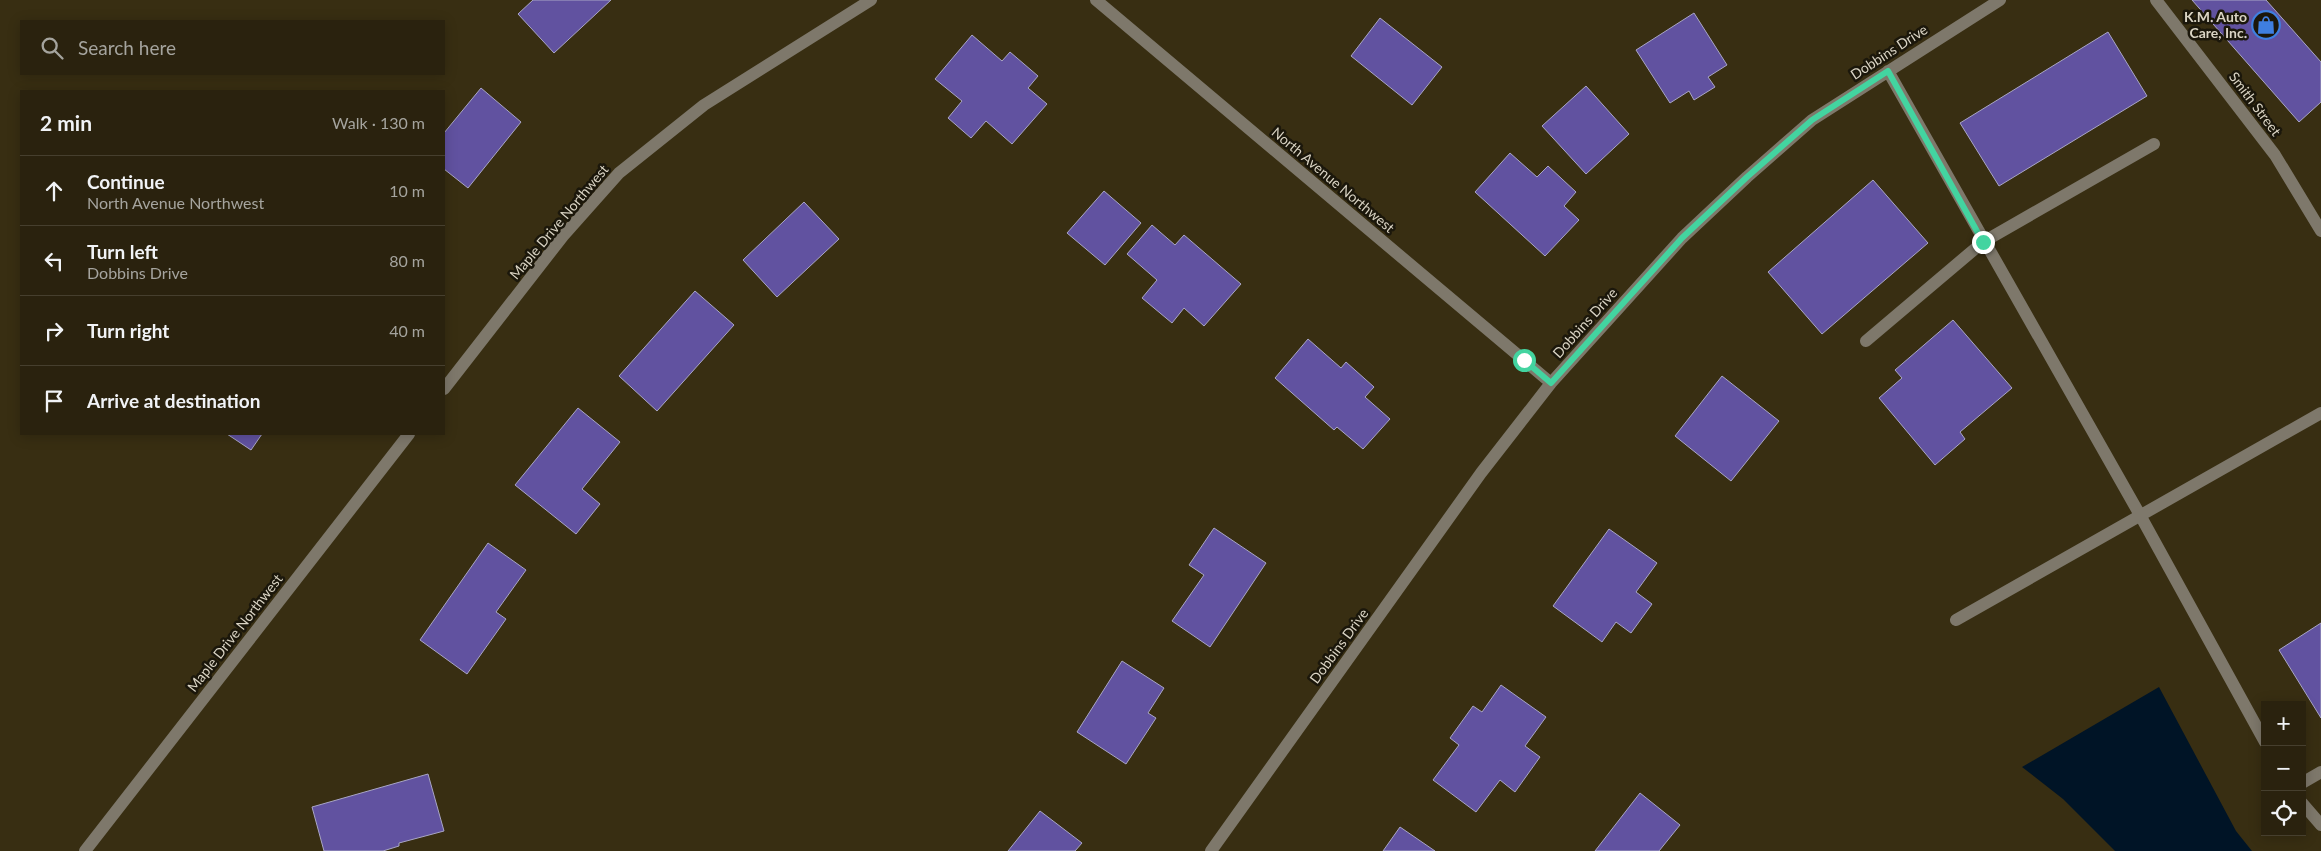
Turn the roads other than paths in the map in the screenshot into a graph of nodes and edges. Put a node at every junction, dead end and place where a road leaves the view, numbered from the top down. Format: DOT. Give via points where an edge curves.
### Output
graph roads {
  1 [pos="871,0"];
  2 [pos="1096,0"];
  3 [pos="2000,0"];
  4 [pos="2156,0"];
  5 [pos="1888,71"];
  6 [pos="2154,144"];
  7 [pos="2321,231"];
  8 [pos="1983,242"];
  9 [pos="1866,341"];
  10 [pos="1551,383"];
  11 [pos="445,388"];
  12 [pos="2321,413"];
  13 [pos="408,435"];
  14 [pos="2140,516"];
  15 [pos="1956,620"];
  16 [pos="2261,735"];
  17 [pos="2321,772"];
  18 [pos="2306,781"];
  19 [pos="2306,808"];
  20 [pos="2321,825"];
  21 [pos="85,851"];
  22 [pos="1210,851"];
  1 -- 11 [label="street, Maple Drive Northwest" via="704,105 619,173 563,236"];
  2 -- 10 [label="street, North Avenue Northwest"];
  3 -- 5 [label="street, Dobbins Drive"];
  4 -- 7 [label="street, Smith Street" via="2275,155"];
  5 -- 8 [label="street"];
  5 -- 10 [label="street, Dobbins Drive" via="1812,120 1747,177 1682,238"];
  6 -- 8 [label="street"];
  8 -- 9 [label="street"];
  8 -- 14 [label="street"];
  10 -- 22 [label="street, Dobbins Drive" via="1481,473"];
  12 -- 14 [label="street"];
  13 -- 21 [label="street, Maple Drive Northwest"];
  14 -- 15 [label="street"];
  14 -- 16 [label="street"];
  17 -- 18 [label="street"];
  19 -- 20 [label="street"];
}
